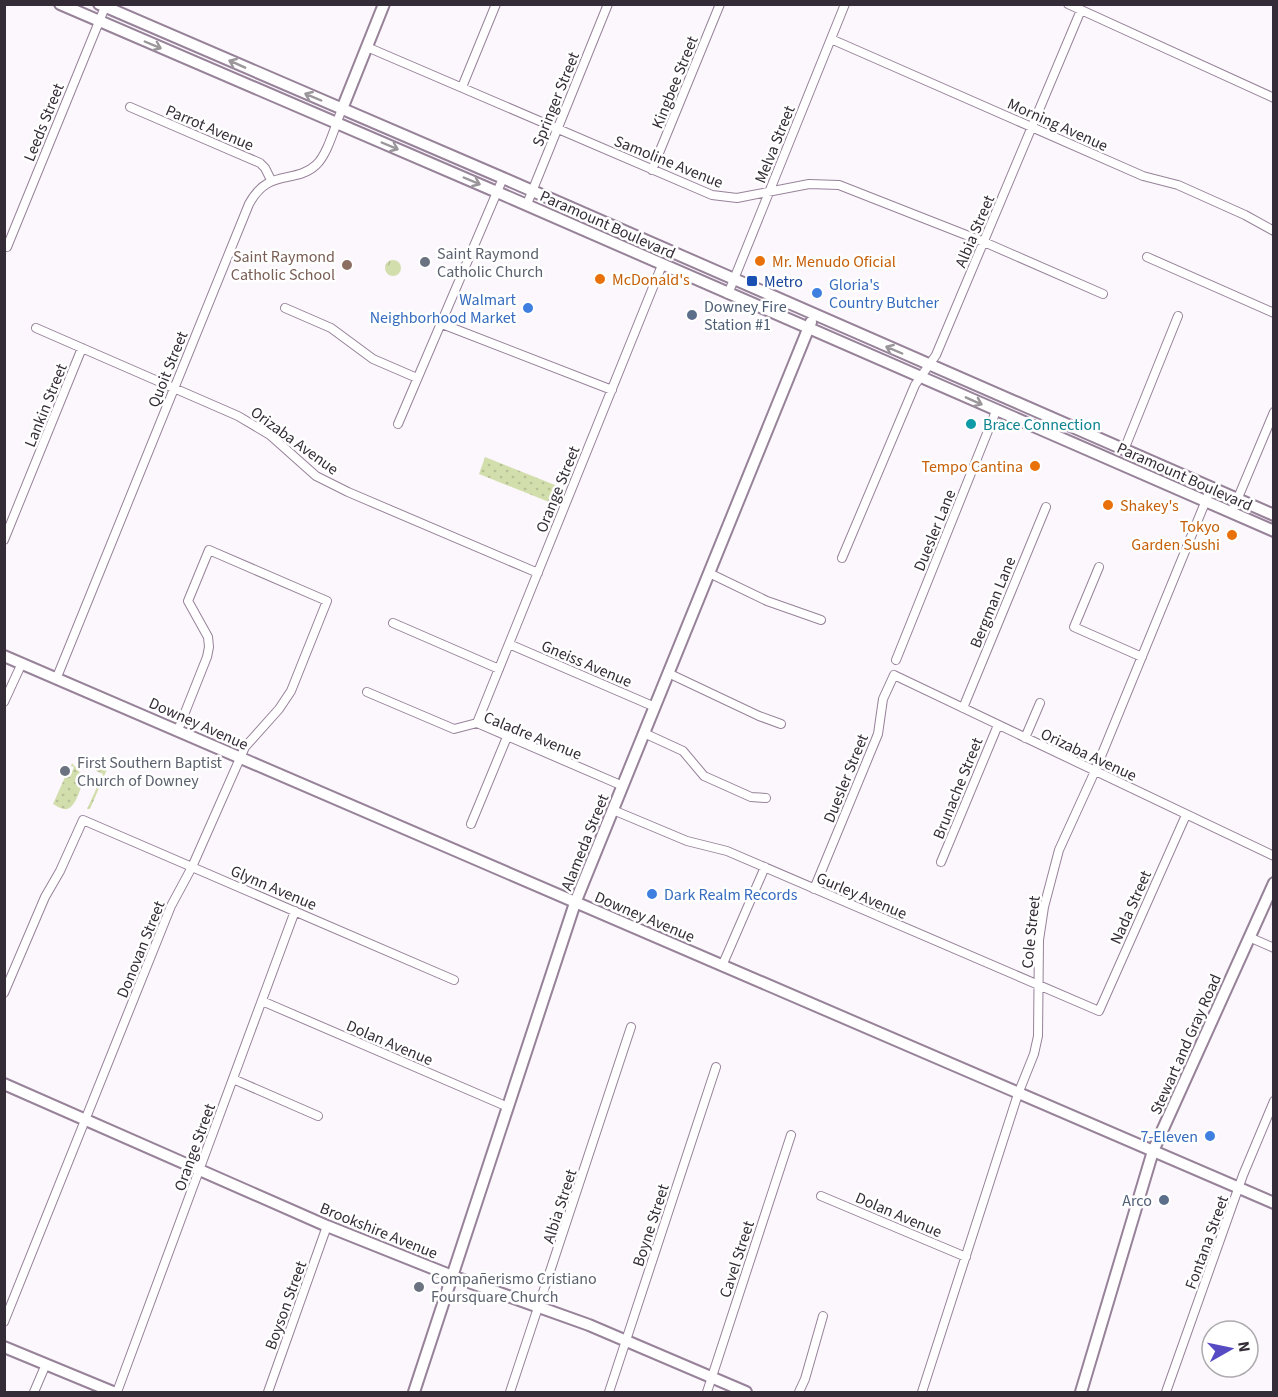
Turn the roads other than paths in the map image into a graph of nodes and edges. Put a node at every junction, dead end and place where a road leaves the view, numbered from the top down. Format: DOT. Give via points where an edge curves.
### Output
graph roads {
  1 [pos="60,4"];
  2 [pos="384,4"];
  3 [pos="496,4"];
  4 [pos="608,4"];
  5 [pos="720,4"];
  6 [pos="845,4"];
  7 [pos="1068,4"];
  8 [pos="102,6"];
  9 [pos="1081,10"];
  10 [pos="99,22"];
  11 [pos="831,39"];
  12 [pos="367,46"];
  13 [pos="462,87"];
  14 [pos="1274,98"];
  15 [pos="129,107"];
  16 [pos="342,109"];
  17 [pos="336,123"];
  18 [pos="1033,127"];
  19 [pos="557,129"];
  20 [pos="652,170"];
  21 [pos="503,178"];
  22 [pos="271,180"];
  23 [pos="532,191"];
  24 [pos="769,191"];
  25 [pos="497,192"];
  26 [pos="526,204"];
  27 [pos="1274,231"];
  28 [pos="984,242"];
  29 [pos="7,247"];
  30 [pos="1148,257"];
  31 [pos="689,260"];
  32 [pos="662,265"];
  33 [pos="734,280"];
  34 [pos="728,294"];
  35 [pos="1103,294"];
  36 [pos="285,308"];
  37 [pos="1274,313"];
  38 [pos="814,315"];
  39 [pos="1178,316"];
  40 [pos="442,324"];
  41 [pos="36,328"];
  42 [pos="808,328"];
  43 [pos="82,348"];
  44 [pos="929,365"];
  45 [pos="921,377"];
  46 [pos="417,378"];
  47 [pos="174,388"];
  48 [pos="612,390"];
  49 [pos="996,411"];
  50 [pos="1274,412"];
  51 [pos="398,424"];
  52 [pos="1124,450"];
  53 [pos="1211,488"];
  54 [pos="1237,499"];
  55 [pos="1206,501"];
  56 [pos="1046,507"];
  57 [pos="1232,512"];
  58 [pos="1274,515"];
  59 [pos="1274,531"];
  60 [pos="4,540"];
  61 [pos="842,558"];
  62 [pos="1099,567"];
  63 [pos="538,573"];
  64 [pos="709,573"];
  65 [pos="821,620"];
  66 [pos="393,623"];
  67 [pos="509,644"];
  68 [pos="4,656"];
  69 [pos="1142,657"];
  70 [pos="896,660"];
  71 [pos="22,663"];
  72 [pos="499,669"];
  73 [pos="668,673"];
  74 [pos="894,675"];
  75 [pos="57,677"];
  76 [pos="368,692"];
  77 [pos="4,702"];
  78 [pos="1040,703"];
  79 [pos="655,707"];
  80 [pos="963,708"];
  81 [pos="477,723"];
  82 [pos="781,724"];
  83 [pos="998,724"];
  84 [pos="178,730"];
  85 [pos="644,734"];
  86 [pos="507,737"];
  87 [pos="1025,738"];
  88 [pos="240,758"];
  89 [pos="1095,771"];
  90 [pos="622,786"];
  91 [pos="766,798"];
  92 [pos="613,810"];
  93 [pos="1186,815"];
  94 [pos="471,824"];
  95 [pos="1274,856"];
  96 [pos="941,862"];
  97 [pos="192,867"];
  98 [pos="765,867"];
  99 [pos="1274,883"];
  100 [pos="814,889"];
  101 [pos="575,903"];
  102 [pos="295,911"];
  103 [pos="1249,937"];
  104 [pos="1274,948"];
  105 [pos="722,966"];
  106 [pos="454,980"];
  107 [pos="1038,985"];
  108 [pos="4,993"];
  109 [pos="262,1001"];
  110 [pos="1099,1011"];
  111 [pos="631,1027"];
  112 [pos="716,1067"];
  113 [pos="233,1079"];
  114 [pos="4,1084"];
  115 [pos="1018,1094"];
  116 [pos="1274,1101"];
  117 [pos="508,1107"];
  118 [pos="318,1116"];
  119 [pos="86,1119"];
  120 [pos="791,1135"];
  121 [pos="1154,1151"];
  122 [pos="200,1169"];
  123 [pos="1239,1188"];
  124 [pos="821,1196"];
  125 [pos="1274,1203"];
  126 [pos="327,1226"];
  127 [pos="966,1257"];
  128 [pos="452,1276"];
  129 [pos="540,1306"];
  130 [pos="824,1316"];
  131 [pos="4,1322"];
  132 [pos="626,1341"];
  133 [pos="4,1347"];
  134 [pos="46,1364"];
  135 [pos="712,1378"];
  136 [pos="34,1392"];
  137 [pos="113,1392"];
  138 [pos="117,1392"];
  139 [pos="268,1392"];
  140 [pos="414,1392"];
  141 [pos="510,1392"];
  142 [pos="609,1392"];
  143 [pos="707,1392"];
  144 [pos="746,1392"];
  145 [pos="799,1392"];
  146 [pos="922,1392"];
  147 [pos="1081,1392"];
  148 [pos="1166,1392"];
  1 -- 10 [label="main road, Paramount Boulevard"];
  2 -- 12 [label="main road"];
  3 -- 13 [label="street"];
  4 -- 19 [label="street, Springer Street"];
  5 -- 20 [label="street, Kingbee Street"];
  6 -- 11 [label="street, Melva Street"];
  7 -- 9 [label="street"];
  8 -- 10 [label="street, Leeds Street"];
  16 -- 8 [label="main road, Paramount Boulevard, one-way"];
  9 -- 14 [label="street"];
  9 -- 18 [label="street, Albia Street"];
  10 -- 17 [label="main road, Paramount Boulevard, one-way"];
  10 -- 29 [label="street, Leeds Street"];
  11 -- 18 [label="street, Morning Avenue"];
  11 -- 24 [label="street, Melva Street"];
  12 -- 13 [label="street, Samoline Avenue"];
  12 -- 16 [label="main road"];
  13 -- 19 [label="street, Samoline Avenue"];
  15 -- 22 [label="street, Parrot Avenue" via="260,163"];
  16 -- 17 [label="street"];
  16 -- 21 [label="main road, Paramount Boulevard"];
  17 -- 22 [label="street" via="324,154 315,165"];
  17 -- 25 [label="main road, Paramount Boulevard, one-way"];
  18 -- 27 [label="street, Morning Avenue" via="1143,176 1179,185"];
  18 -- 28 [label="street, Albia Street"];
  19 -- 20 [label="street, Samoline Avenue"];
  19 -- 23 [label="street, Springer Street"];
  20 -- 24 [label="street, Samoline Avenue" via="720,197 737,198"];
  21 -- 23 [label="main road, Paramount Boulevard"];
  21 -- 25 [label="street"];
  22 -- 47 [label="street, Quoit Street" via="249,204"];
  23 -- 26 [label="street, Springer Street"];
  23 -- 31 [label="main road, Paramount Boulevard"];
  24 -- 28 [label="street, Samoline Avenue" via="819,183 838,185"];
  24 -- 33 [label="street, Melva Street"];
  25 -- 26 [label="main road, Paramount Boulevard"];
  25 -- 40 [label="street"];
  26 -- 32 [label="main road, Paramount Boulevard"];
  28 -- 35 [label="street, Samoline Avenue"];
  28 -- 44 [label="street, Albia Street"];
  30 -- 37 [label="street"];
  31 -- 32 [label="main road"];
  31 -- 33 [label="main road, Paramount Boulevard"];
  32 -- 34 [label="main road, Paramount Boulevard"];
  32 -- 48 [label="street, Orange Street"];
  33 -- 34 [label="street, Melva Street"];
  33 -- 38 [label="main road, Paramount Boulevard"];
  34 -- 42 [label="main road, Paramount Boulevard"];
  36 -- 46 [label="street" via="332,329 373,359"];
  38 -- 42 [label="main road, Alameda Street"];
  44 -- 38 [label="main road, Paramount Boulevard, one-way"];
  39 -- 52 [label="street"];
  40 -- 46 [label="street"];
  40 -- 48 [label="street"];
  41 -- 43 [label="street, Orizaba Avenue"];
  42 -- 45 [label="main road, Paramount Boulevard"];
  42 -- 64 [label="main road, Alameda Street"];
  43 -- 47 [label="street, Orizaba Avenue"];
  43 -- 60 [label="street, Lankin Street"];
  44 -- 45 [label="street, Albia Street"];
  44 -- 52 [label="main road, Paramount Boulevard"];
  45 -- 49 [label="main road, Paramount Boulevard, one-way"];
  45 -- 61 [label="street, Albia Street"];
  46 -- 51 [label="street"];
  47 -- 63 [label="street, Orizaba Avenue" via="250,422 316,476"];
  47 -- 75 [label="street, Quoit Street"];
  48 -- 63 [label="street, Orange Street"];
  49 -- 55 [label="main road, Paramount Boulevard"];
  49 -- 70 [label="street, Duesler Lane"];
  50 -- 54 [label="street"];
  52 -- 53 [label="main road, Paramount Boulevard"];
  53 -- 54 [label="main road, Paramount Boulevard"];
  53 -- 55 [label="street, Cole Street"];
  54 -- 57 [label="street"];
  54 -- 58 [label="main road, Paramount Boulevard"];
  55 -- 57 [label="main road, Paramount Boulevard"];
  55 -- 69 [label="street, Cole Street"];
  56 -- 80 [label="street, Bergman Lane"];
  57 -- 59 [label="main road, Paramount Boulevard"];
  62 -- 69 [label="street" via="1074,627"];
  63 -- 67 [label="street, Orange Street"];
  64 -- 65 [label="street" via="767,601"];
  64 -- 73 [label="main road, Alameda Street"];
  66 -- 72 [label="street"];
  67 -- 72 [label="street, Orange Street"];
  67 -- 79 [label="street, Gneiss Avenue"];
  68 -- 71 [label="main road, Downey Avenue"];
  69 -- 89 [label="street, Cole Street"];
  71 -- 75 [label="main road, Downey Avenue"];
  71 -- 77 [label="street"];
  72 -- 81 [label="street, Orange Street"];
  73 -- 79 [label="main road, Alameda Street"];
  73 -- 82 [label="street"];
  74 -- 80 [label="street, Orizaba Avenue"];
  74 -- 100 [label="street, Duesler Street" via="884,698 878,734"];
  75 -- 84 [label="main road, Downey Avenue"];
  76 -- 81 [label="street, Caladre Avenue" via="454,729"];
  78 -- 87 [label="street"];
  79 -- 85 [label="main road, Alameda Street"];
  80 -- 83 [label="street, Orizaba Avenue"];
  81 -- 86 [label="street, Caladre Avenue"];
  83 -- 87 [label="street, Orizaba Avenue"];
  83 -- 96 [label="street, Brunache Street"];
  84 -- 88 [label="main road, Downey Avenue"];
  84 -- 88 [label="street, Donovan Street" via="208,652 208,637 188,601 209,550 327,602 286,700 249,741"];
  85 -- 90 [label="main road, Alameda Street"];
  85 -- 91 [label="street" via="683,751 704,776 751,797"];
  86 -- 90 [label="street, Caladre Avenue"];
  86 -- 94 [label="street"];
  87 -- 89 [label="street, Orizaba Avenue"];
  88 -- 97 [label="street, Donovan Street"];
  88 -- 101 [label="main road, Downey Avenue"];
  89 -- 93 [label="street, Orizaba Avenue"];
  89 -- 107 [label="street, Cole Street" via="1051,876 1039,940"];
  90 -- 92 [label="main road, Alameda Street"];
  92 -- 98 [label="street, Gurley Avenue" via="687,842 718,848"];
  92 -- 101 [label="main road, Alameda Street"];
  93 -- 95 [label="street, Orizaba Avenue"];
  93 -- 110 [label="street, Nada Street"];
  97 -- 102 [label="street, Glynn Avenue"];
  97 -- 108 [label="street, Glynn Avenue" via="83,820"];
  97 -- 119 [label="street, Donovan Street" via="171,906"];
  98 -- 100 [label="street, Gurley Avenue"];
  98 -- 105 [label="street"];
  99 -- 103 [label="main road, Stewart and Gray Road"];
  100 -- 107 [label="street, Gurley Avenue"];
  101 -- 105 [label="main road, Downey Avenue"];
  101 -- 117 [label="main road, Alameda Street"];
  102 -- 106 [label="street, Glynn Avenue"];
  102 -- 109 [label="street, Orange Street"];
  103 -- 104 [label="street"];
  103 -- 121 [label="main road, Stewart and Gray Road"];
  105 -- 115 [label="main road, Downey Avenue"];
  107 -- 110 [label="street, Gurley Avenue"];
  107 -- 115 [label="street, Cole Street" via="1038,1036"];
  109 -- 113 [label="street, Orange Street"];
  109 -- 117 [label="street, Dolan Avenue"];
  111 -- 129 [label="street, Albia Street"];
  112 -- 132 [label="street, Boyne Street"];
  113 -- 118 [label="street"];
  113 -- 122 [label="street, Orange Street"];
  114 -- 119 [label="main road, Brookshire Avenue"];
  115 -- 121 [label="main road, Downey Avenue"];
  115 -- 127 [label="street, Cole Street"];
  116 -- 123 [label="street, Fontana Street"];
  117 -- 128 [label="main road, Alameda Street"];
  119 -- 122 [label="main road, Brookshire Avenue"];
  119 -- 131 [label="street, Donovan Street"];
  120 -- 135 [label="street, Cavel Street"];
  121 -- 123 [label="main road, Downey Avenue"];
  121 -- 147 [label="main road, Stewart and Gray Road"];
  122 -- 126 [label="main road, Brookshire Avenue"];
  122 -- 138 [label="street, Orange Street"];
  123 -- 125 [label="main road, Downey Avenue"];
  123 -- 148 [label="street, Fontana Street"];
  124 -- 127 [label="street, Dolan Avenue"];
  126 -- 128 [label="main road, Brookshire Avenue"];
  126 -- 139 [label="street, Boyson Street"];
  127 -- 146 [label="street, Cole Street"];
  128 -- 129 [label="main road, Brookshire Avenue"];
  128 -- 140 [label="main road, Alameda Street"];
  129 -- 132 [label="main road, Brookshire Avenue"];
  129 -- 141 [label="street, Albia Street"];
  130 -- 145 [label="street"];
  132 -- 135 [label="main road, Brookshire Avenue"];
  132 -- 142 [label="street, Boyne Street"];
  133 -- 134 [label="main road"];
  134 -- 136 [label="street"];
  134 -- 137 [label="main road"];
  135 -- 143 [label="street, Cavel Street"];
  135 -- 144 [label="main road, Brookshire Avenue"];
}
